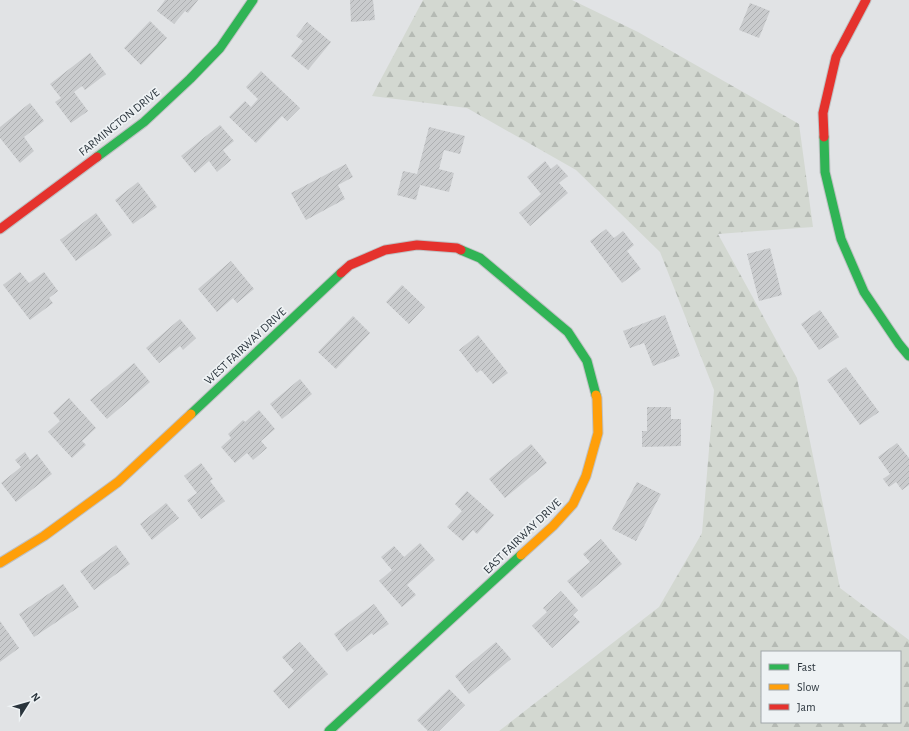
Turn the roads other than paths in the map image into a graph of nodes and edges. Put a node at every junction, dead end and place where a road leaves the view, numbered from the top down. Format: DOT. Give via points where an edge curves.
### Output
graph roads {
  1 [pos="253,0"];
  2 [pos="866,0"];
  3 [pos="0,229"];
  4 [pos="527,297"];
  5 [pos="909,356"];
  6 [pos="0,563"];
  7 [pos="329,731"];
  1 -- 3 [label="street, FARMINGTON DRIVE" via="220,48 144,122"];
  2 -- 5 [label="street" via="836,57 823,113 825,172 841,239 864,292"];
  4 -- 6 [label="street, WEST FAIRWAY DRIVE" via="480,258 457,248 417,245 385,250 350,265 118,482 44,536"];
  4 -- 7 [label="street, EAST FAIRWAY DRIVE" via="568,332 587,361 597,398 598,434 586,476 573,504 553,526"];
}
